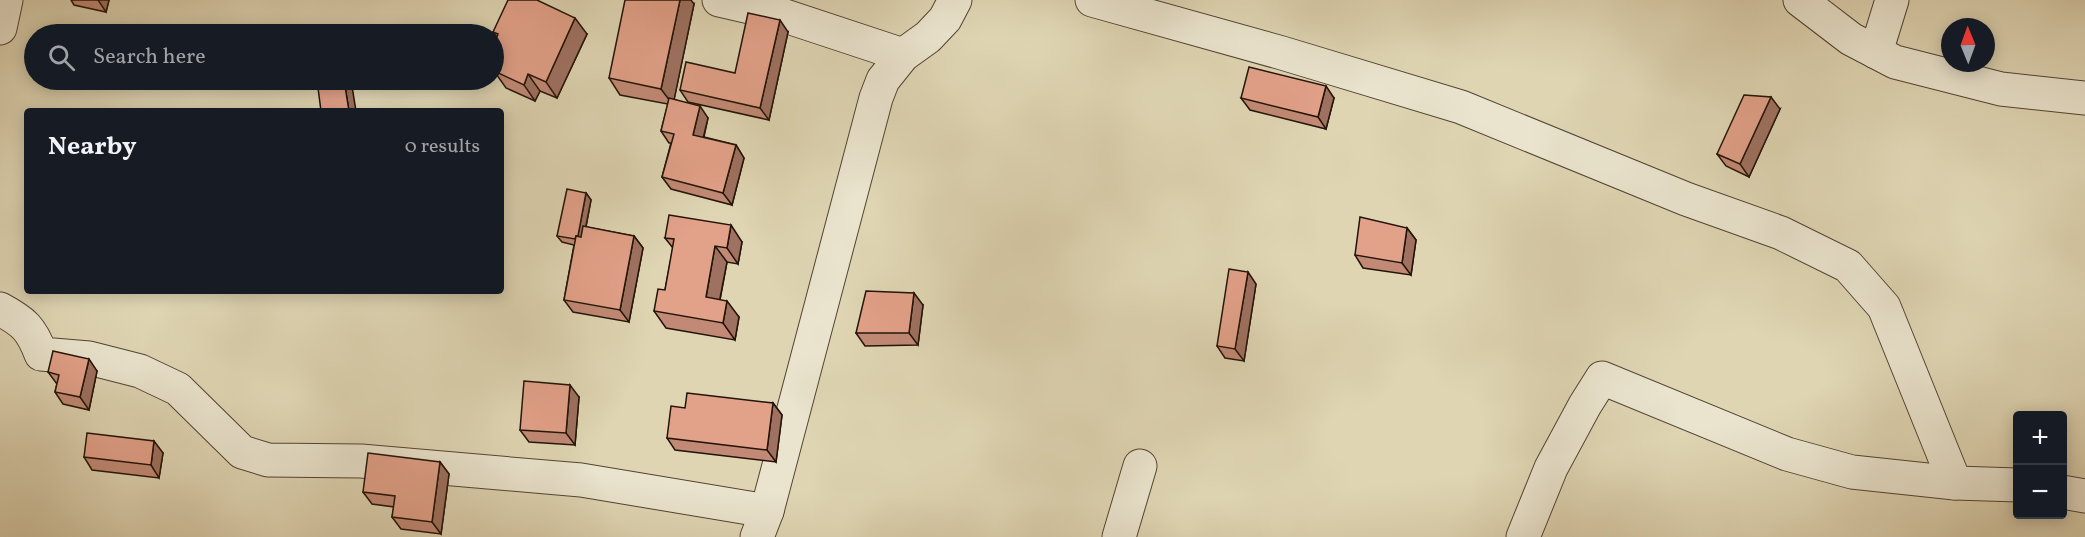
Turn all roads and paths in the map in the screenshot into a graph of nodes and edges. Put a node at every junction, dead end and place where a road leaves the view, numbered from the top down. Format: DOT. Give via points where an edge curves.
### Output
graph roads {
  1 [pos="6,0"];
  2 [pos="719,0"];
  3 [pos="955,0"];
  4 [pos="1092,0"];
  5 [pos="1800,0"];
  6 [pos="1892,0"];
  7 [pos="0,28"];
  8 [pos="1876,52"];
  9 [pos="903,55"];
  10 [pos="2085,98"];
  11 [pos="0,309"];
  12 [pos="1140,466"];
  13 [pos="1955,483"];
  14 [pos="2013,485"];
  15 [pos="2067,493"];
  16 [pos="2085,496"];
  17 [pos="762,524"];
  18 [pos="1119,537"];
  19 [pos="1524,537"];
  1 -- 7 [label="street"];
  2 -- 9 [label="street" via="776,13"];
  3 -- 9 [label="street" via="945,19 928,37"];
  4 -- 13 [label="street" via="1461,107 1781,233 1848,266 1884,307"];
  5 -- 8 [label="street" via="1851,39"];
  6 -- 8 [label="street"];
  8 -- 10 [label="street" via="1895,62 2001,88"];
  9 -- 17 [label="street" via="876,98"];
  11 -- 17 [label="street" via="17,318 33,334 41,354 89,358 140,371 168,384 178,389 242,452 268,460 361,460 581,480"];
  12 -- 18 [label="street"];
  13 -- 14 [label="street"];
  13 -- 19 [label="street" via="1852,472 1787,454 1602,378 1551,468"];
  15 -- 16 [label="street"];
}
